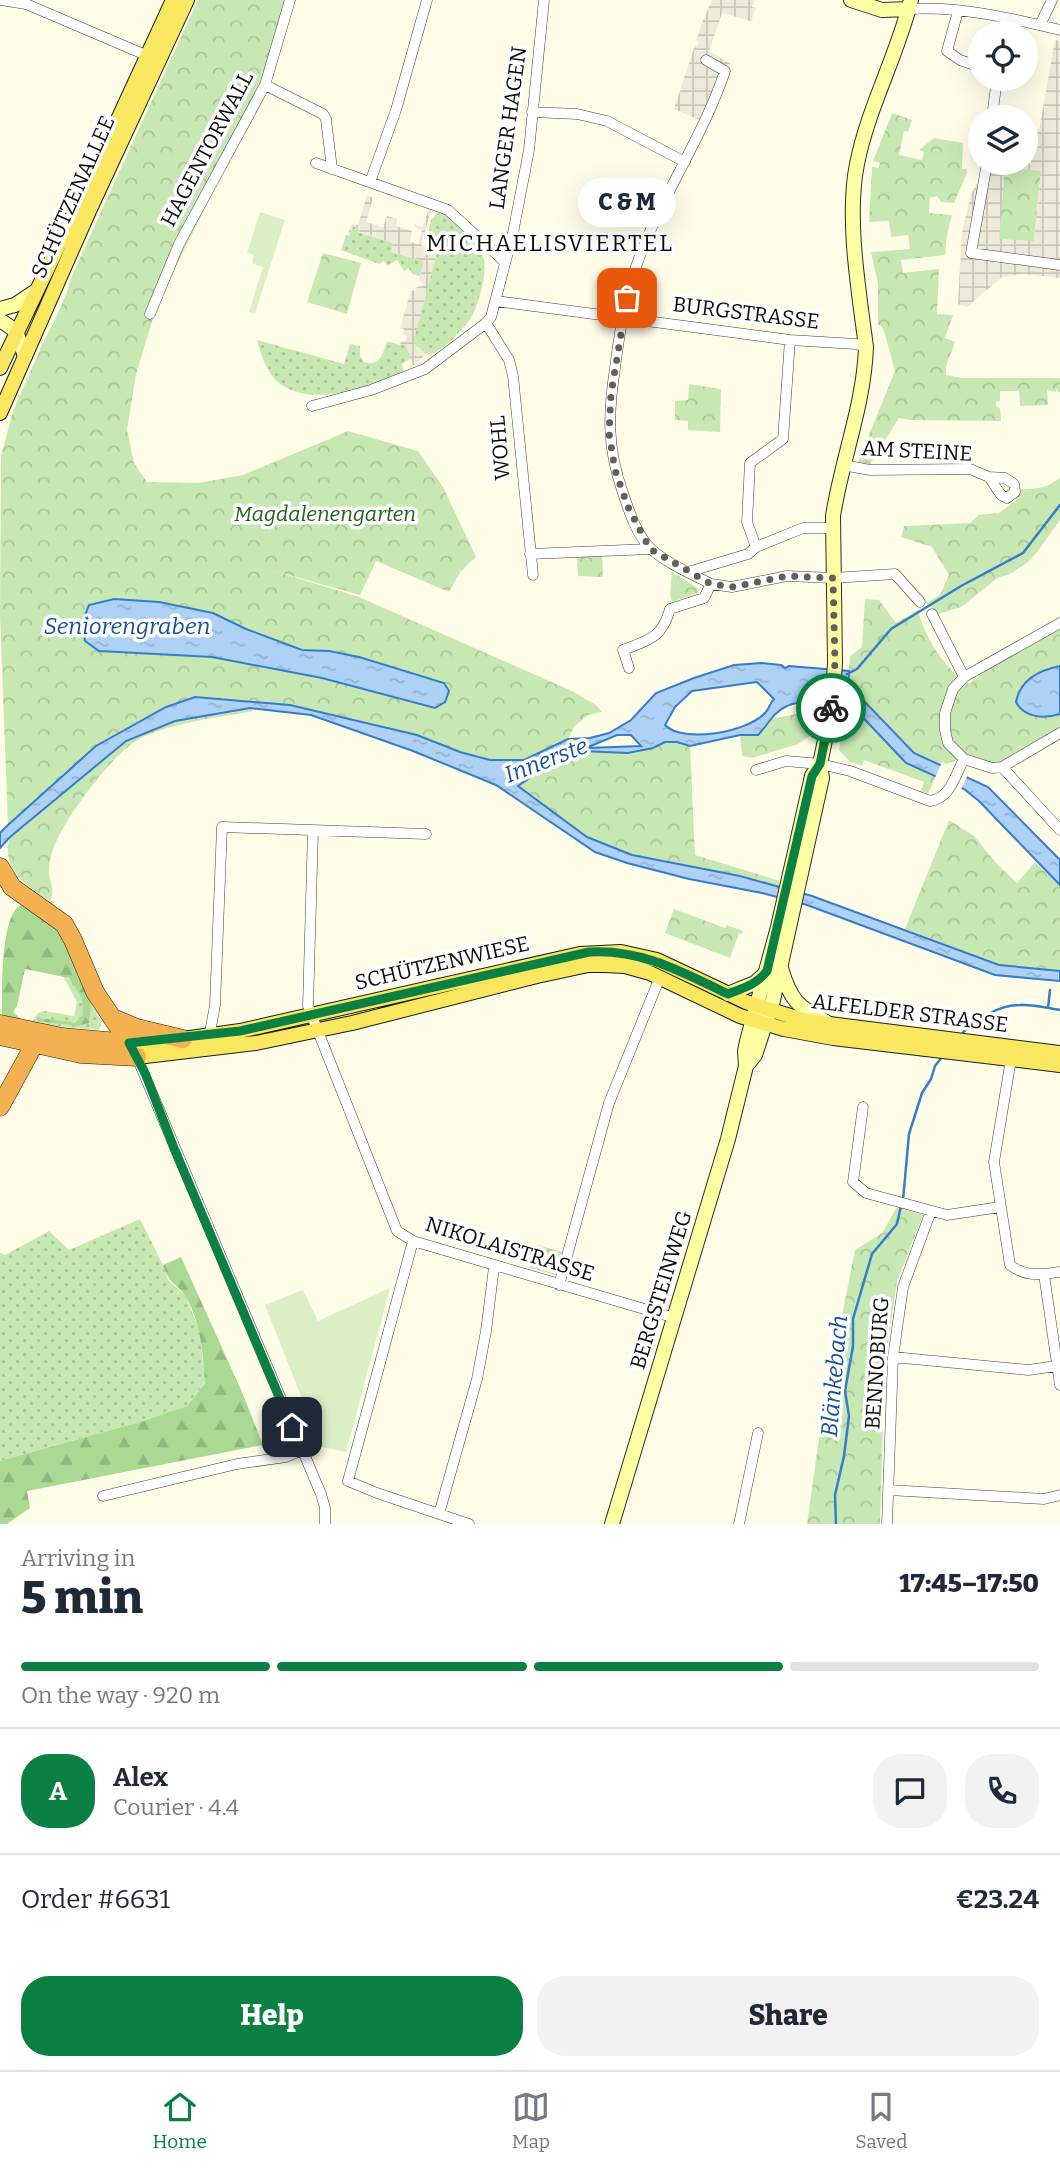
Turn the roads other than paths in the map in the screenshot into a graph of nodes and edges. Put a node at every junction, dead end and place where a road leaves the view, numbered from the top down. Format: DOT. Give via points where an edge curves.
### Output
graph roads {
  1 [pos="1,0"];
  2 [pos="173,0"];
  3 [pos="187,0"];
  4 [pos="290,0"];
  5 [pos="427,0"];
  6 [pos="544,0"];
  7 [pos="851,0"];
  8 [pos="1052,0"];
  9 [pos="910,4"];
  10 [pos="958,11"];
  11 [pos="1040,25"];
  12 [pos="1060,30"];
  13 [pos="148,56"];
  14 [pos="706,60"];
  15 [pos="968,63"];
  16 [pos="265,85"];
  17 [pos="532,112"];
  18 [pos="685,162"];
  19 [pos="316,163"];
  20 [pos="332,169"];
  21 [pos="985,175"];
  22 [pos="370,182"];
  23 [pos="505,262"];
  24 [pos="1060,265"];
  25 [pos="36,291"];
  26 [pos="496,301"];
  27 [pos="0,309"];
  28 [pos="150,314"];
  29 [pos="622,317"];
  30 [pos="0,320"];
  31 [pos="486,323"];
  32 [pos="790,340"];
  33 [pos="18,343"];
  34 [pos="866,347"];
  35 [pos="0,368"];
  36 [pos="312,406"];
  37 [pos="0,413"];
  38 [pos="843,465"];
  39 [pos="989,477"];
  40 [pos="833,528"];
  41 [pos="756,547"];
  42 [pos="650,549"];
  43 [pos="530,554"];
  44 [pos="688,572"];
  45 [pos="533,575"];
  46 [pos="833,578"];
  47 [pos="711,584"];
  48 [pos="920,602"];
  49 [pos="932,614"];
  50 [pos="1060,623"];
  51 [pos="629,668"];
  52 [pos="964,677"];
  53 [pos="1060,733"];
  54 [pos="962,762"];
  55 [pos="820,764"];
  56 [pos="1002,767"];
  57 [pos="756,770"];
  58 [pos="1060,830"];
  59 [pos="313,831"];
  60 [pos="426,834"];
  61 [pos="3,874"];
  62 [pos="774,970"];
  63 [pos="660,977"];
  64 [pos="728,994"];
  65 [pos="761,1015"];
  66 [pos="310,1016"];
  67 [pos="111,1017"];
  68 [pos="0,1024"];
  69 [pos="830,1025"];
  70 [pos="316,1031"];
  71 [pos="0,1036"];
  72 [pos="183,1039"];
  73 [pos="208,1043"];
  74 [pos="34,1045"];
  75 [pos="950,1046"];
  76 [pos="133,1050"];
  77 [pos="1060,1053"];
  78 [pos="1011,1059"];
  79 [pos="1060,1065"];
  80 [pos="0,1107"];
  81 [pos="863,1107"];
  82 [pos="1000,1207"];
  83 [pos="931,1210"];
  84 [pos="413,1241"];
  85 [pos="494,1267"];
  86 [pos="1060,1272"];
  87 [pos="1044,1274"];
  88 [pos="559,1285"];
  89 [pos="675,1318"];
  90 [pos="893,1356"];
  91 [pos="1057,1366"];
  92 [pos="1060,1385"];
  93 [pos="758,1433"];
  94 [pos="302,1450"];
  95 [pos="889,1490"];
  96 [pos="1060,1495"];
  97 [pos="103,1496"];
  98 [pos="439,1514"];
  99 [pos="325,1524"];
  100 [pos="469,1524"];
  101 [pos="612,1524"];
  102 [pos="739,1524"];
  103 [pos="887,1524"];
  1 -- 13 [label="street" via="26,4"];
  2 -- 13 [label="main road, SCHÜTZENALLEE"];
  3 -- 33 [label="main road, SCHÜTZENALLEE" via="89,211"];
  4 -- 16 [label="street, HAGENTORWALL"];
  5 -- 22 [label="street"];
  6 -- 17 [label="street, LANGER HAGEN"];
  7 -- 9 [label="street" via="882,10"];
  8 -- 11 [label="street"];
  9 -- 10 [label="street"];
  9 -- 34 [label="street, BERGSTEINWEG" via="855,171 856,271"];
  10 -- 11 [label="street"];
  10 -- 15 [label="street" via="947,51"];
  11 -- 12 [label="street"];
  13 -- 25 [label="main road, SCHÜTZENALLEE"];
  14 -- 18 [label="street" via="725,71"];
  16 -- 20 [label="street" via="323,114"];
  16 -- 28 [label="street, HAGENTORWALL" via="179,244"];
  17 -- 18 [label="street" via="607,121"];
  17 -- 23 [label="street, LANGER HAGEN" via="529,150"];
  18 -- 29 [label="street" via="644,247"];
  19 -- 20 [label="street"];
  20 -- 22 [label="street"];
  21 -- 24 [label="street" via="971,253"];
  22 -- 23 [label="street" via="448,210"];
  23 -- 26 [label="street, LANGER HAGEN"];
  25 -- 27 [label="street"];
  25 -- 33 [label="main road, SCHÜTZENALLEE"];
  26 -- 29 [label="street, BURGSTRASSE"];
  26 -- 31 [label="street, LANGER HAGEN"];
  29 -- 32 [label="street, BURGSTRASSE"];
  29 -- 42 [label="street" via="609,433 628,507"];
  30 -- 33 [label="street"];
  31 -- 36 [label="street" via="425,369"];
  31 -- 43 [label="street, WOHL" via="509,360 513,376"];
  32 -- 34 [label="street, BURGSTRASSE"];
  32 -- 41 [label="street" via="783,439 750,463 747,522"];
  33 -- 35 [label="main road, SCHÜTZENALLEE"];
  33 -- 37 [label="main road, SCHÜTZENALLEE"];
  34 -- 38 [label="street, BERGSTEINWEG" via="862,391"];
  38 -- 39 [label="street, AM STEINE" via="870,470 970,469"];
  38 -- 40 [label="street, BERGSTEINWEG"];
  40 -- 41 [label="street" via="803,528"];
  40 -- 46 [label="street, BERGSTEINWEG"];
  41 -- 44 [label="street" via="748,554"];
  42 -- 43 [label="street"];
  42 -- 44 [label="street"];
  43 -- 45 [label="street, WOHL"];
  44 -- 47 [label="street"];
  46 -- 47 [label="street" via="787,576 732,587"];
  46 -- 48 [label="street" via="895,574"];
  46 -- 55 [label="street, BERGSTEINWEG" via="835,667"];
  47 -- 51 [label="street" via="704,598 670,609 655,638 623,650"];
  49 -- 52 [label="street"];
  50 -- 52 [label="street"];
  52 -- 54 [label="street" via="953,689 944,722 948,743"];
  53 -- 56 [label="street"];
  54 -- 55 [label="street" via="948,792 938,800 926,801"];
  54 -- 56 [label="street"];
  55 -- 57 [label="street" via="786,761"];
  55 -- 62 [label="street, BERGSTEINWEG" via="822,778"];
  56 -- 58 [label="street"];
  59 -- 60 [label="street"];
  59 -- 66 [label="street, NIKOLAISTRASSE" via="306,998"];
  59 -- 73 [label="street" via="222,827 215,1006"];
  61 -- 67 [label="highway" via="25,897 64,924"];
  62 -- 64 [label="street"];
  62 -- 65 [label="street, BERGSTEINWEG"];
  62 -- 69 [label="street" via="795,1002"];
  63 -- 65 [label="main road, SCHÜTZENWIESE"];
  63 -- 70 [label="main road, SCHÜTZENWIESE" via="625,966 588,965"];
  63 -- 88 [label="street" via="609,1102"];
  64 -- 65 [label="main road, SCHÜTZENWIESE"];
  64 -- 66 [label="main road, SCHÜTZENWIESE" via="657,960 600,952"];
  65 -- 69 [label="main road, ALFELDER STRASSE"];
  65 -- 75 [label="main road, ALFELDER STRASSE" via="830,1038"];
  65 -- 89 [label="street, BERGSTEINWEG" via="755,1055 746,1066"];
  66 -- 70 [label="street, NIKOLAISTRASSE"];
  66 -- 73 [label="main road, SCHÜTZENWIESE"];
  67 -- 72 [label="highway"];
  67 -- 76 [label="highway"];
  68 -- 76 [label="highway"];
  69 -- 75 [label="main road, ALFELDER STRASSE"];
  70 -- 73 [label="main road, SCHÜTZENWIESE"];
  70 -- 84 [label="street, NIKOLAISTRASSE" via="397,1231"];
  71 -- 74 [label="highway"];
  72 -- 73 [label="main road, SCHÜTZENWIESE"];
  72 -- 76 [label="main road, SCHÜTZENWIESE"];
  73 -- 76 [label="main road, SCHÜTZENWIESE"];
  74 -- 76 [label="highway" via="81,1054"];
  74 -- 80 [label="highway"];
  75 -- 77 [label="main road, ALFELDER STRASSE"];
  75 -- 78 [label="main road, ALFELDER STRASSE"];
  76 -- 94 [label="street"];
  78 -- 79 [label="main road, ALFELDER STRASSE"];
  78 -- 82 [label="street" via="994,1162"];
  81 -- 83 [label="street" via="853,1182 866,1194"];
  82 -- 83 [label="street" via="947,1215"];
  82 -- 87 [label="street" via="1010,1265 1032,1276"];
  83 -- 90 [label="street, BENNOBURG" via="902,1287"];
  84 -- 85 [label="street, NIKOLAISTRASSE"];
  84 -- 98 [label="street" via="348,1481"];
  85 -- 88 [label="street, NIKOLAISTRASSE"];
  85 -- 98 [label="street" via="477,1380"];
  86 -- 87 [label="street"];
  87 -- 91 [label="street"];
  88 -- 89 [label="street, NIKOLAISTRASSE"];
  89 -- 101 [label="street, BERGSTEINWEG"];
  90 -- 91 [label="street" via="1028,1370"];
  90 -- 95 [label="street, BENNOBURG"];
  91 -- 92 [label="street"];
  93 -- 102 [label="street"];
  94 -- 97 [label="street"];
  94 -- 99 [label="street" via="321,1494"];
  95 -- 96 [label="street" via="1044,1499"];
  95 -- 103 [label="street, BENNOBURG"];
  98 -- 100 [label="street"];
}
